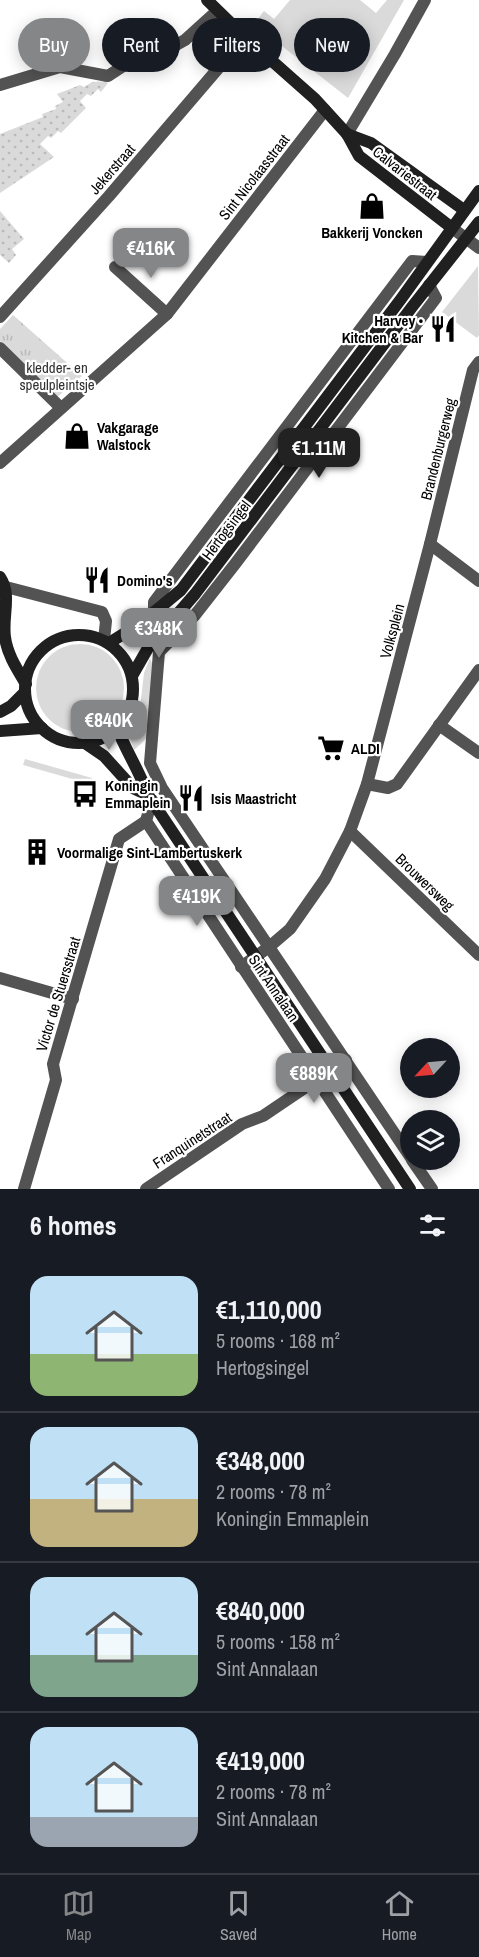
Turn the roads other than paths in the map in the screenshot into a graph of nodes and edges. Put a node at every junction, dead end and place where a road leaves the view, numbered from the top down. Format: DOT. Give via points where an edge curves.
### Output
graph roads {
  1 [pos="207,0"];
  2 [pos="425,0"];
  3 [pos="217,11"];
  4 [pos="224,18"];
  5 [pos="282,71"];
  6 [pos="216,72"];
  7 [pos="0,85"];
  8 [pos="325,110"];
  9 [pos="347,134"];
  10 [pos="479,191"];
  11 [pos="464,210"];
  12 [pos="479,221"];
  13 [pos="452,228"];
  14 [pos="466,238"];
  15 [pos="479,248"];
  16 [pos="115,267"];
  17 [pos="166,314"];
  18 [pos="0,318"];
  19 [pos="0,348"];
  20 [pos="479,362"];
  21 [pos="61,408"];
  22 [pos="0,463"];
  23 [pos="430,544"];
  24 [pos="479,581"];
  25 [pos="3,582"];
  26 [pos="170,632"];
  27 [pos="106,642"];
  28 [pos="479,670"];
  29 [pos="132,676"];
  30 [pos="25,688"];
  31 [pos="0,712"];
  32 [pos="440,725"];
  33 [pos="42,728"];
  34 [pos="117,728"];
  35 [pos="0,731"];
  36 [pos="85,742"];
  37 [pos="479,753"];
  38 [pos="367,784"];
  39 [pos="150,798"];
  40 [pos="172,804"];
  41 [pos="160,812"];
  42 [pos="146,821"];
  43 [pos="350,831"];
  44 [pos="269,948"];
  45 [pos="479,955"];
  46 [pos="256,957"];
  47 [pos="241,967"];
  48 [pos="0,978"];
  49 [pos="73,999"];
  50 [pos="346,1060"];
  51 [pos="332,1070"];
  52 [pos="317,1080"];
  53 [pos="400,1141"];
  54 [pos="419,1170"];
  55 [pos="24,1189"];
  56 [pos="146,1189"];
  57 [pos="390,1189"];
  58 [pos="410,1189"];
  59 [pos="432,1189"];
  1 -- 3 [label="main road, Calvariestraat"];
  2 -- 9 [label="street"];
  3 -- 4 [label="main road, Calvariestraat"];
  3 -- 7 [label="street" via="185,40 149,63 140,55 108,76 60,67"];
  5 -- 8 [label="main road, Calvariestraat"];
  6 -- 18 [label="street, Jekerstraat"];
  8 -- 9 [label="main road, Calvariestraat"];
  8 -- 17 [label="street, Sint Nicolaasstraat"];
  9 -- 11 [label="main road, Calvariestraat" via="371,142"];
  9 -- 13 [label="main road, Calvariestraat" via="359,156"];
  10 -- 11 [label="main road, Hertogsingel"];
  11 -- 12 [label="street"];
  11 -- 13 [label="main road, Hertogsingel"];
  12 -- 14 [label="main road, Hertogsingel"];
  13 -- 14 [label="street"];
  13 -- 27 [label="main road, Hertogsingel" via="175,597"];
  14 -- 15 [label="street"];
  14 -- 26 [label="main road, Hertogsingel"];
  16 -- 17 [label="street"];
  17 -- 21 [label="street, Sint Nicolaasstraat"];
  19 -- 21 [label="street"];
  20 -- 23 [label="street, Brandenburgerweg" via="473,370"];
  21 -- 22 [label="street, Sint Nicolaasstraat"];
  23 -- 24 [label="street"];
  23 -- 38 [label="street, Volksplein"];
  25 -- 27 [label="street" via="102,612"];
  25 -- 30 [label="main road" via="6,643"];
  26 -- 29 [label="main road, Hertogsingel" via="148,648"];
  26 -- 40 [label="street, Sint Annalaan" via="158,658 150,763"];
  27 -- 29 [label="main road" via="125,660"];
  27 -- 30 [label="main road" via="75,635 51,642 34,659"];
  28 -- 32 [label="street"];
  29 -- 34 [label="main road" via="131,704"];
  30 -- 31 [label="main road" via="11,706"];
  30 -- 33 [label="main road" via="30,711"];
  32 -- 37 [label="street"];
  32 -- 38 [label="street" via="397,784 388,788"];
  33 -- 35 [label="main road"];
  33 -- 36 [label="main road" via="59,739"];
  34 -- 36 [label="main road" via="102,738"];
  34 -- 39 [label="main road, Sint Annalaan"];
  36 -- 39 [label="main road, Sint Annalaan" via="104,756 133,788"];
  38 -- 43 [label="street, Volksplein"];
  39 -- 41 [label="main road, Sint Annalaan"];
  39 -- 42 [label="street"];
  40 -- 41 [label="street"];
  40 -- 44 [label="street, Sint Annalaan"];
  41 -- 46 [label="main road, Sint Annalaan"];
  42 -- 47 [label="street, Sint Annalaan"];
  42 -- 49 [label="street, Victor de Stuersstraat" via="119,838"];
  43 -- 44 [label="street, Volksplein" via="308,906"];
  43 -- 45 [label="street, Brouwersweg"];
  44 -- 46 [label="street, Volksplein"];
  44 -- 50 [label="street, Sint Annalaan"];
  46 -- 47 [label="street, Volksplein"];
  46 -- 51 [label="main road, Sint Annalaan"];
  47 -- 52 [label="street, Sint Annalaan"];
  48 -- 49 [label="street"];
  49 -- 55 [label="street, Victor de Stuersstraat" via="53,1064 56,1080"];
  50 -- 51 [label="street, Franquinetstraat"];
  50 -- 53 [label="street, Sint Annalaan"];
  51 -- 52 [label="street, Franquinetstraat"];
  51 -- 58 [label="main road, Sint Annalaan"];
  52 -- 56 [label="street, Franquinetstraat" via="263,1116 242,1124"];
  52 -- 57 [label="street, Sint Annalaan"];
  54 -- 59 [label="street, Sint Annalaan"];
}
